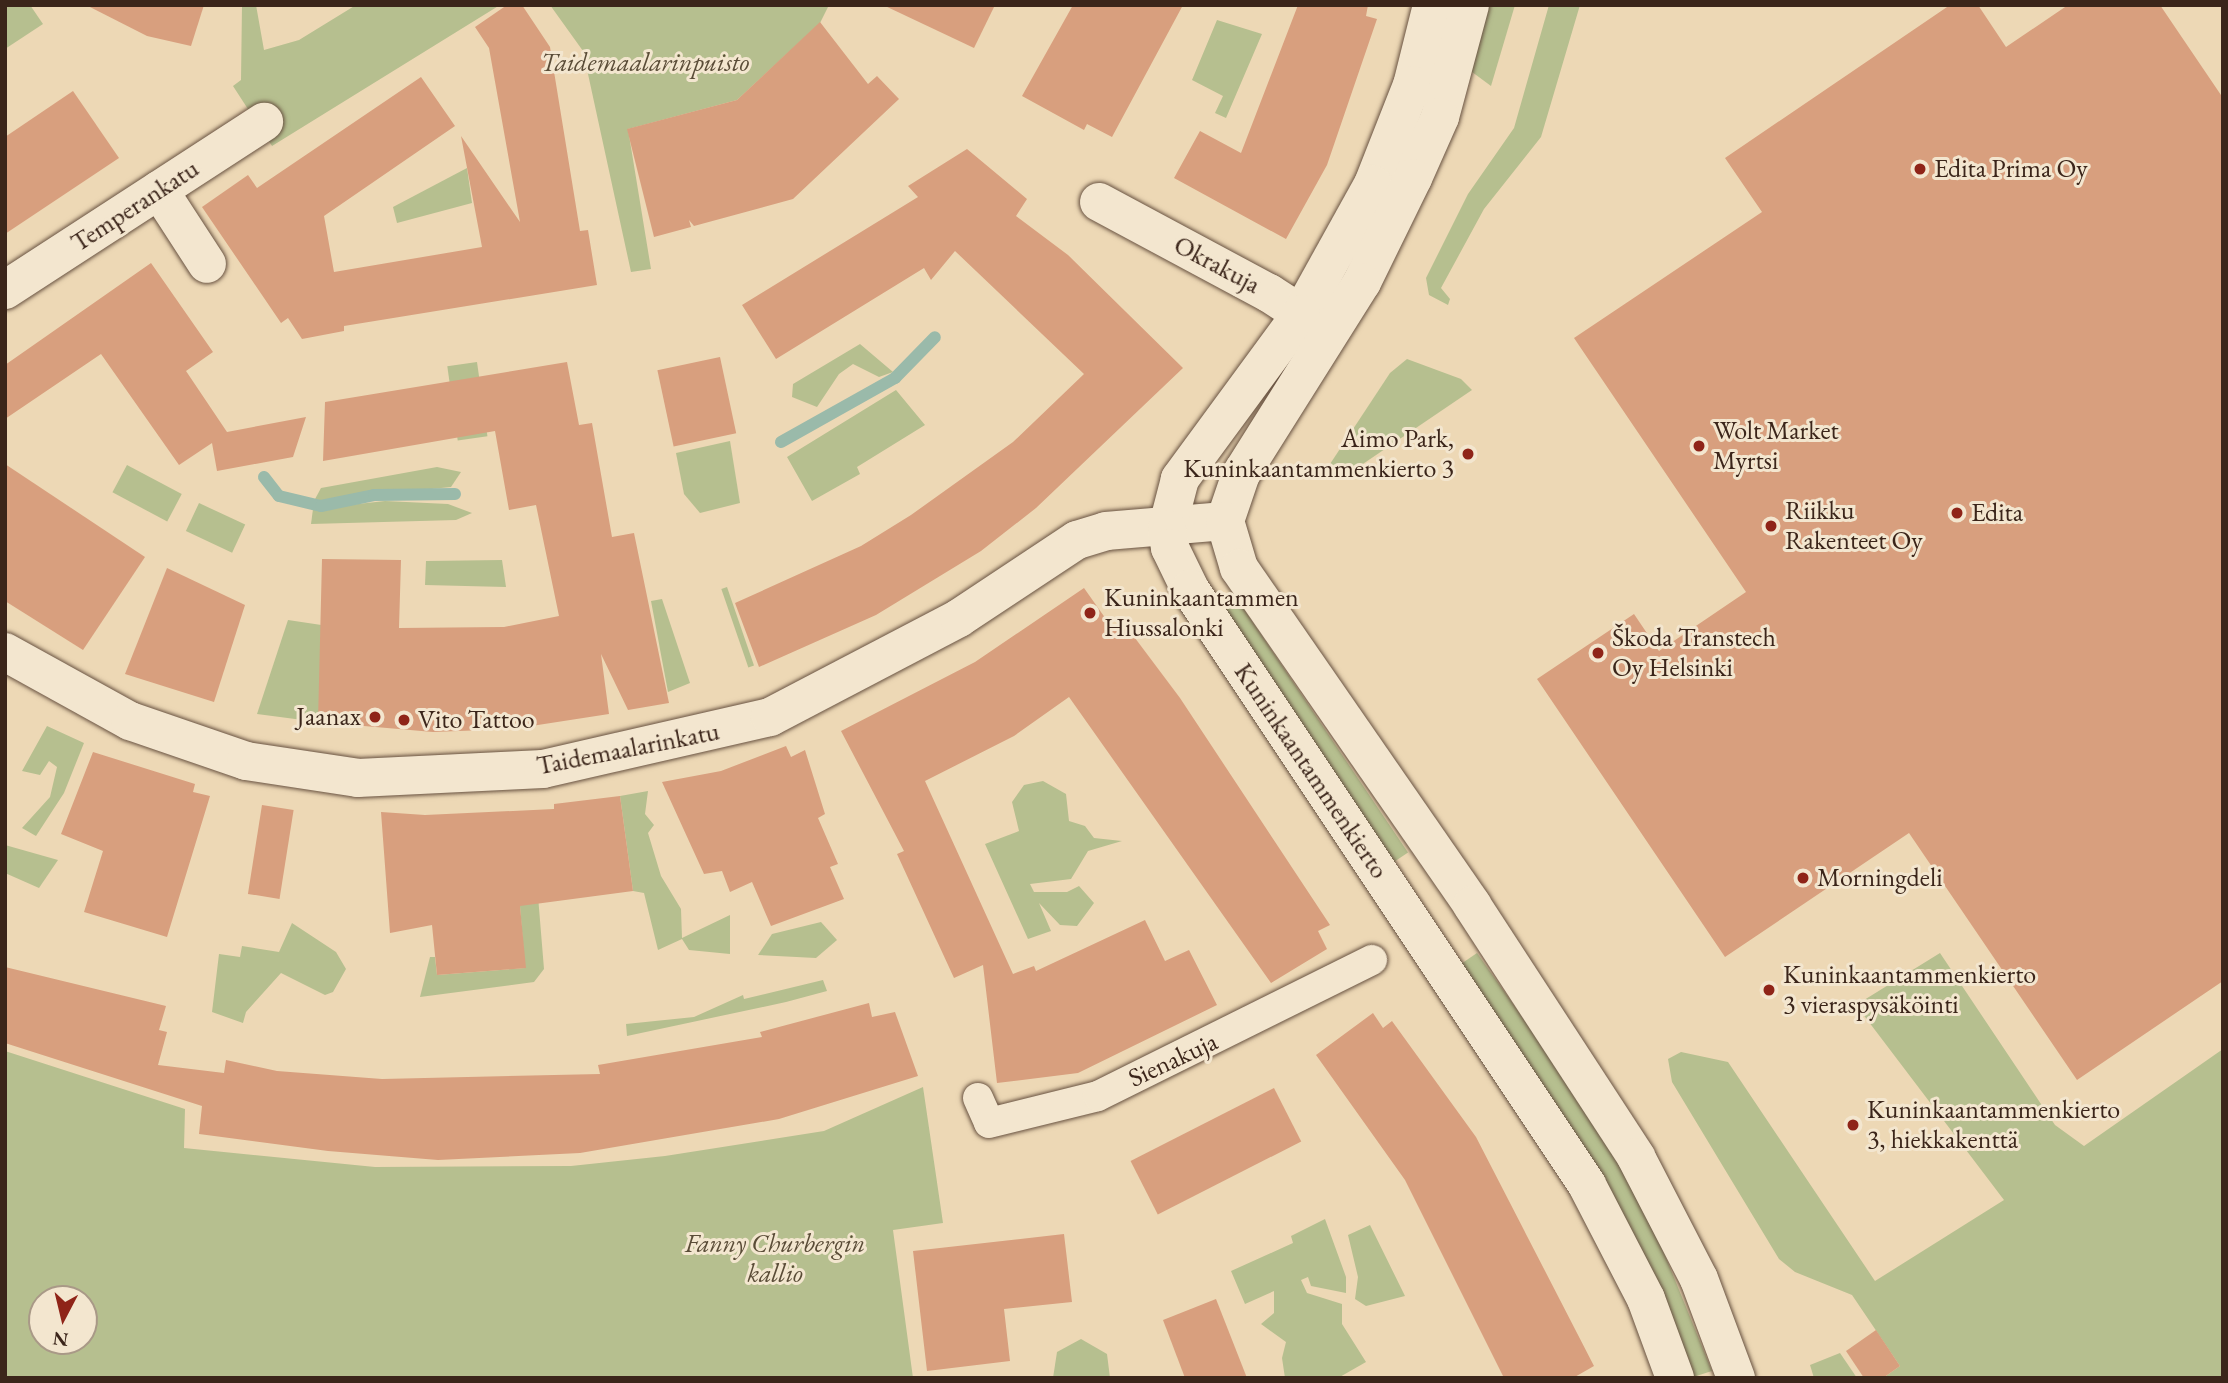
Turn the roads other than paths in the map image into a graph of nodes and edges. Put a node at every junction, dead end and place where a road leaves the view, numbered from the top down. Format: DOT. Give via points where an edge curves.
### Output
graph roads {
  1 [pos="1432,5"];
  2 [pos="1470,5"];
  3 [pos="264,122"];
  4 [pos="159,190"];
  5 [pos="1099,202"];
  6 [pos="207,264"];
  7 [pos="5,290"];
  8 [pos="1316,324"];
  9 [pos="1225,522"];
  10 [pos="1167,529"];
  11 [pos="5,652"];
  12 [pos="1372,960"];
  13 [pos="978,1098"];
  14 [pos="1675,1378"];
  15 [pos="1736,1378"];
  1 -- 8 [label="street, Kuninkaantammenkierto" via="1412,85"];
  2 -- 8 [label="street, Kuninkaantammenkierto" via="1440,117 1362,282"];
  3 -- 4 [label="street, Temperankatu"];
  4 -- 6 [label="street"];
  4 -- 7 [label="street, Temperankatu"];
  5 -- 8 [label="street, Okrakuja"];
  8 -- 9 [label="street, Kuninkaantammenkierto" via="1241,474"];
  8 -- 10 [label="street, Kuninkaantammenkierto" via="1180,479"];
  9 -- 10 [label="street, Taidemaalarinkatu"];
  9 -- 15 [label="street, Kuninkaantammenkierto" via="1239,568 1472,905 1636,1157 1699,1279"];
  10 -- 11 [label="street, Taidemaalarinkatu" via="1107,531 1077,540 959,618 770,717 709,735 543,769 358,778 246,761 130,721"];
  10 -- 14 [label="street, Kuninkaantammenkierto" via="1175,566 1587,1185 1646,1299"];
  12 -- 13 [label="street, Sienakuja" via="1098,1096 989,1123"];
}
